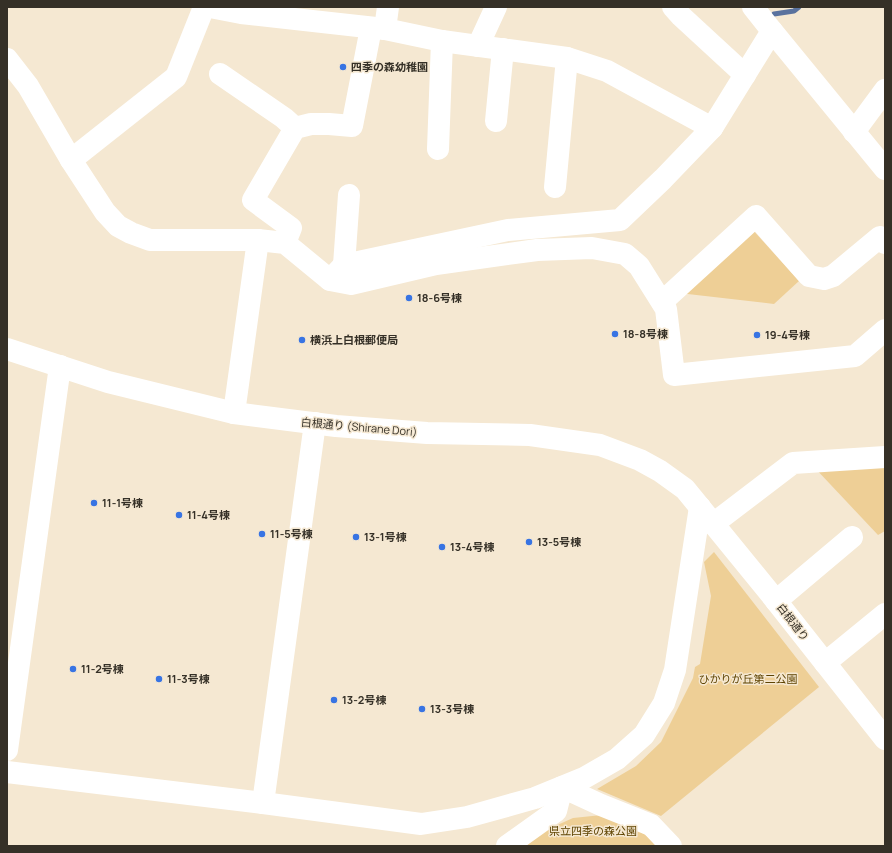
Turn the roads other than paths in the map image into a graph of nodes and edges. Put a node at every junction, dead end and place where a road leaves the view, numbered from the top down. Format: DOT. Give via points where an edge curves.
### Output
graph roads {
  1 [pos="204,7"];
  2 [pos="210,7"];
  3 [pos="388,7"];
  4 [pos="496,7"];
  5 [pos="673,7"];
  6 [pos="762,15"];
  7 [pos="378,29"];
  8 [pos="442,41"];
  9 [pos="478,46"];
  10 [pos="502,49"];
  11 [pos="568,58"];
  12 [pos="7,59"];
  13 [pos="220,74"];
  14 [pos="745,75"];
  15 [pos="885,90"];
  16 [pos="496,121"];
  17 [pos="295,128"];
  18 [pos="712,128"];
  19 [pos="854,132"];
  20 [pos="438,149"];
  21 [pos="71,160"];
  22 [pos="885,169"];
  23 [pos="555,187"];
  24 [pos="349,195"];
  25 [pos="258,240"];
  26 [pos="285,243"];
  27 [pos="885,243"];
  28 [pos="337,272"];
  29 [pos="662,302"];
  30 [pos="885,330"];
  31 [pos="7,349"];
  32 [pos="60,366"];
  33 [pos="234,413"];
  34 [pos="315,423"];
  35 [pos="885,457"];
  36 [pos="700,507"];
  37 [pos="713,524"];
  38 [pos="852,536"];
  39 [pos="776,600"];
  40 [pos="885,614"];
  41 [pos="825,663"];
  42 [pos="882,728"];
  43 [pos="7,750"];
  44 [pos="7,772"];
  45 [pos="562,787"];
  46 [pos="263,803"];
  47 [pos="507,846"];
  48 [pos="672,846"];
  1 -- 21 [label="street" via="176,77"];
  2 -- 7 [label="street"];
  3 -- 7 [label="street"];
  4 -- 9 [label="street"];
  5 -- 14 [label="street"];
  6 -- 14 [label="street"];
  6 -- 19 [label="street"];
  7 -- 8 [label="street"];
  7 -- 17 [label="street" via="352,126 311,124"];
  8 -- 9 [label="street"];
  8 -- 20 [label="street"];
  9 -- 10 [label="street"];
  10 -- 11 [label="street"];
  10 -- 16 [label="street"];
  11 -- 18 [label="street" via="607,71"];
  11 -- 23 [label="street"];
  12 -- 21 [label="street" via="28,86"];
  13 -- 17 [label="street"];
  14 -- 18 [label="street"];
  15 -- 19 [label="street"];
  17 -- 26 [label="street" via="253,200 291,228"];
  18 -- 28 [label="street" via="663,180 620,220 508,230"];
  19 -- 22 [label="street"];
  21 -- 25 [label="street" via="105,212 118,226 131,233 150,240"];
  24 -- 28 [label="street"];
  25 -- 26 [label="street"];
  25 -- 33 [label="street"];
  26 -- 28 [label="street"];
  27 -- 29 [label="street" via="880,237 833,276 824,280 809,276 756,216"];
  28 -- 29 [label="street" via="350,284 436,264 537,250 592,248 625,254 639,266"];
  29 -- 30 [label="street" via="666,309 674,375 855,356"];
  31 -- 32 [label="street, 白根通り (Shirane Dori)"];
  32 -- 33 [label="street, 白根通り (Shirane Dori)" via="108,382"];
  32 -- 43 [label="street"];
  33 -- 34 [label="street, 白根通り (Shirane Dori)"];
  34 -- 36 [label="street, 白根通り (Shirane Dori)" via="427,433 530,435 600,444 660,471 685,489"];
  34 -- 46 [label="street"];
  35 -- 37 [label="street" via="793,463"];
  36 -- 37 [label="street, 白根通り"];
  36 -- 45 [label="street" via="675,670 664,703 644,735 617,759"];
  37 -- 39 [label="street, 白根通り"];
  38 -- 39 [label="street"];
  39 -- 41 [label="street, 白根通り"];
  40 -- 41 [label="street"];
  41 -- 42 [label="street, 白根通り"];
  44 -- 46 [label="street"];
  45 -- 46 [label="street" via="535,798 467,817 420,824"];
  45 -- 47 [label="street" via="556,810"];
  45 -- 48 [label="street" via="651,825"];
}
